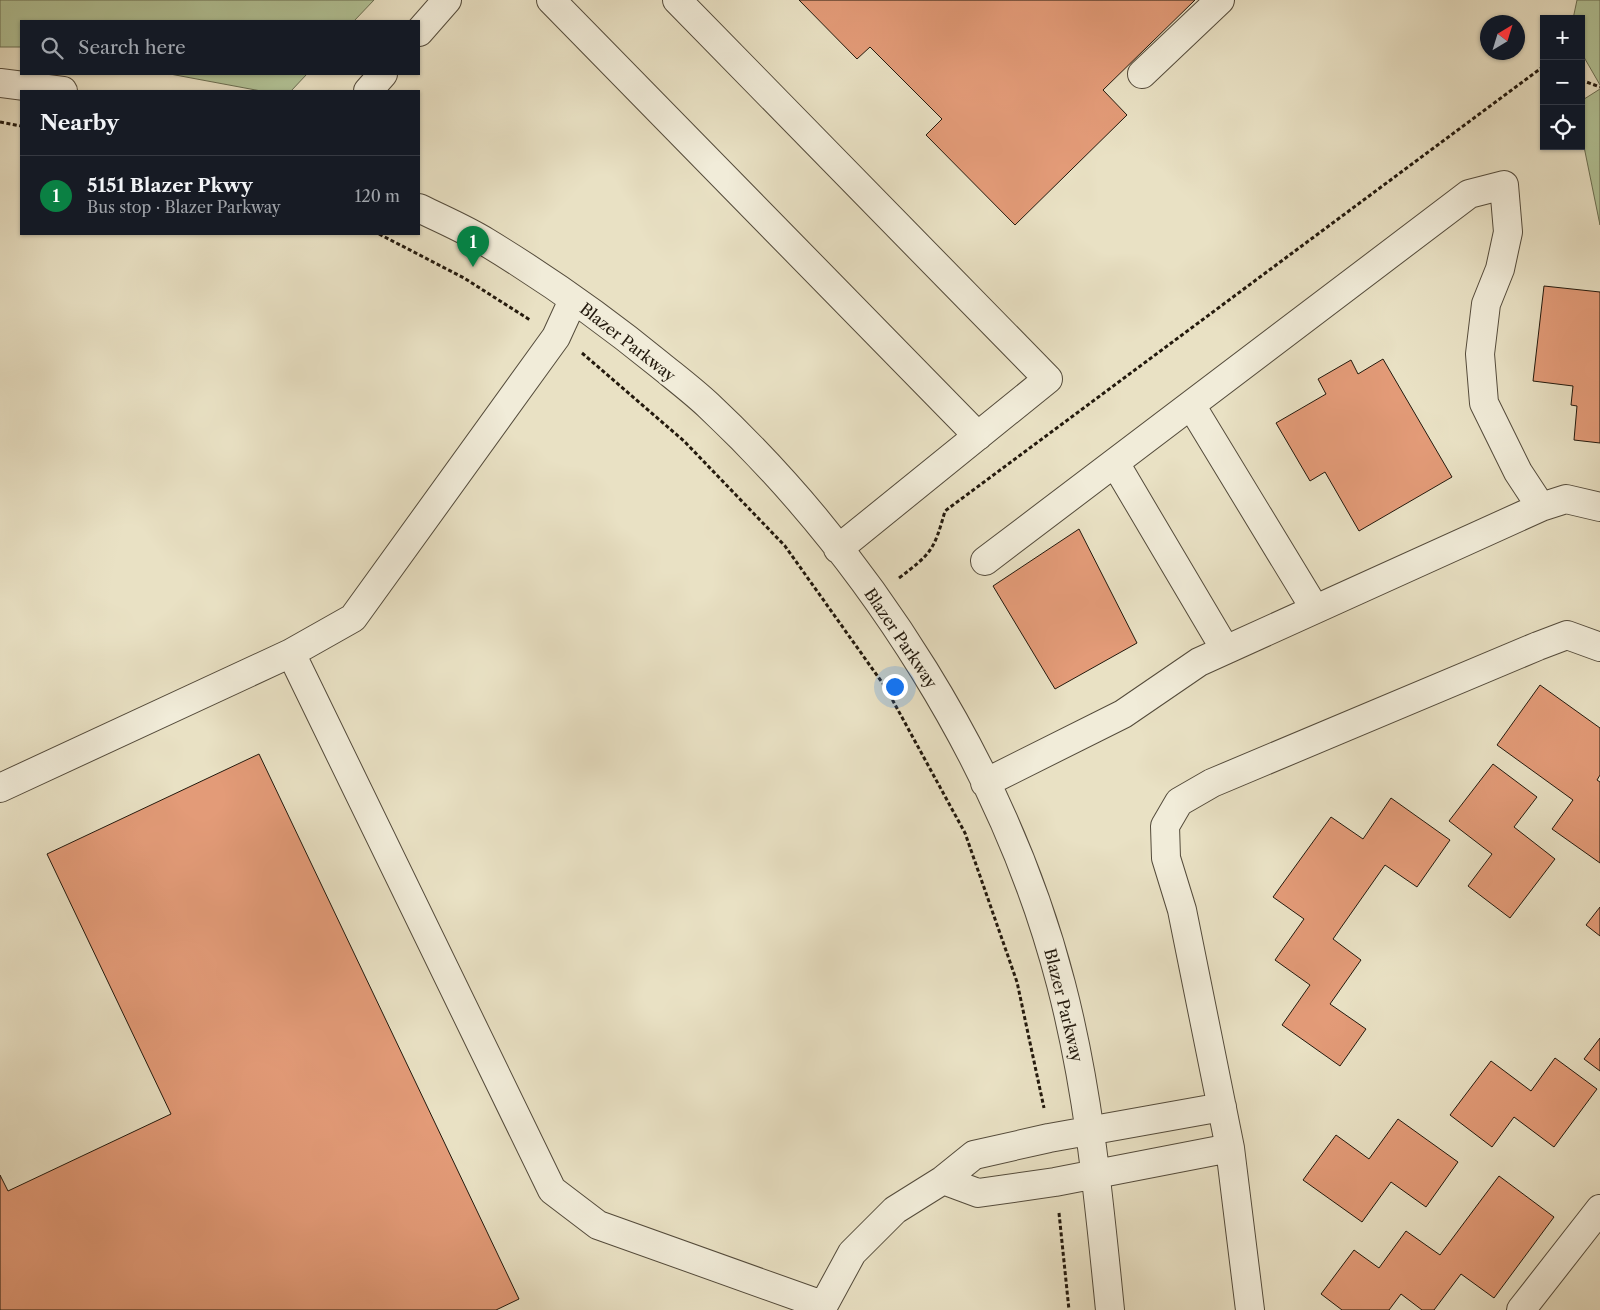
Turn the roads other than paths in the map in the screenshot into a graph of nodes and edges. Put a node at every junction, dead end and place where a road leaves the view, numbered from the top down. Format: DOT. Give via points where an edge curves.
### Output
graph roads {
  1 [pos="447,0"];
  2 [pos="551,0"];
  3 [pos="677,0"];
  4 [pos="1220,0"];
  5 [pos="420,31"];
  6 [pos="1142,74"];
  7 [pos="382,75"];
  8 [pos="0,83"];
  9 [pos="55,90"];
  10 [pos="369,90"];
  11 [pos="420,208"];
  12 [pos="573,300"];
  13 [pos="1191,405"];
  14 [pos="978,436"];
  15 [pos="1115,463"];
  16 [pos="1541,507"];
  17 [pos="1600,507"];
  18 [pos="838,549"];
  19 [pos="985,561"];
  20 [pos="1315,609"];
  21 [pos="1600,647"];
  22 [pos="1225,649"];
  23 [pos="292,653"];
  24 [pos="985,783"];
  25 [pos="0,788"];
  26 [pos="1222,1106"];
  27 [pos="1090,1130"];
  28 [pos="1230,1148"];
  29 [pos="1096,1174"];
  30 [pos="943,1180"];
  31 [pos="1600,1209"];
  32 [pos="821,1307"];
  33 [pos="1110,1310"];
  34 [pos="1250,1310"];
  35 [pos="1521,1310"];
  1 -- 5 [label="street"];
  2 -- 14 [label="street"];
  3 -- 14 [label="street" via="1048,379"];
  4 -- 6 [label="street"];
  7 -- 10 [label="street"];
  8 -- 9 [label="street"];
  11 -- 12 [label="street, Blazer Parkway" via="484,240"];
  12 -- 18 [label="street, Blazer Parkway" via="613,327 707,404 776,475"];
  12 -- 23 [label="street" via="556,337 353,618"];
  13 -- 15 [label="street"];
  13 -- 16 [label="street" via="1469,194 1504,185 1508,232 1500,269 1486,304 1480,354 1484,402 1518,472"];
  13 -- 20 [label="street"];
  14 -- 18 [label="street"];
  15 -- 19 [label="street"];
  15 -- 22 [label="street"];
  16 -- 17 [label="street" via="1566,499"];
  16 -- 20 [label="street"];
  18 -- 24 [label="street, Blazer Parkway" via="924,668"];
  20 -- 22 [label="street"];
  21 -- 26 [label="street" via="1567,635 1212,783 1179,802 1165,826 1166,858 1182,910"];
  22 -- 24 [label="street" via="1198,662 1123,714"];
  23 -- 25 [label="street"];
  23 -- 32 [label="street" via="552,1190 598,1226"];
  24 -- 27 [label="street, Blazer Parkway" via="1030,889 1060,981 1076,1045"];
  26 -- 27 [label="street"];
  26 -- 28 [label="street"];
  27 -- 29 [label="street, Blazer Parkway"];
  27 -- 30 [label="street" via="974,1155"];
  28 -- 29 [label="street"];
  28 -- 34 [label="street"];
  29 -- 30 [label="street" via="978,1193"];
  29 -- 33 [label="street, Blazer Parkway"];
  30 -- 32 [label="street" via="895,1210 852,1252"];
  31 -- 35 [label="street"];
}
